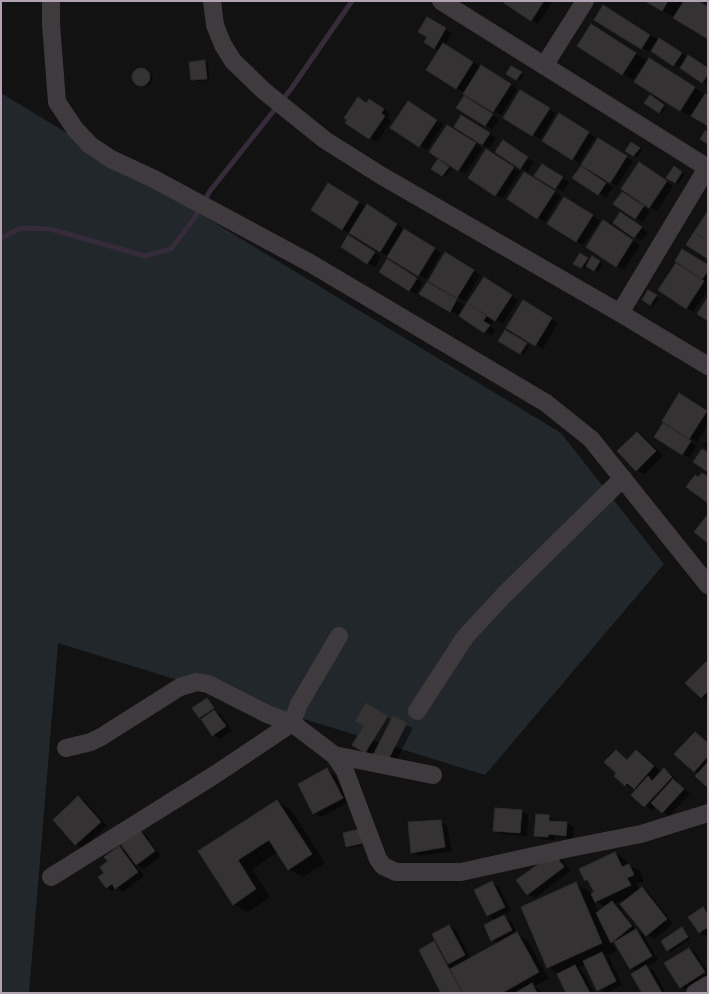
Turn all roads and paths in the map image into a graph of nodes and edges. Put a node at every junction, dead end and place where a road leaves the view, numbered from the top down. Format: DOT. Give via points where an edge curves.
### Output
graph roads {
  1 [pos="51,1"];
  2 [pos="212,1"];
  3 [pos="441,1"];
  4 [pos="585,1"];
  5 [pos="544,66"];
  6 [pos="708,168"];
  7 [pos="620,313"];
  8 [pos="708,366"];
  9 [pos="622,478"];
  10 [pos="708,585"];
  11 [pos="339,636"];
  12 [pos="417,711"];
  13 [pos="292,723"];
  14 [pos="66,748"];
  15 [pos="334,755"];
  16 [pos="433,775"];
  17 [pos="708,813"];
  18 [pos="51,877"];
  19 [pos="708,985"];
  20 [pos="695,993"];
  1 -- 9 [label="street" via="57,102 90,145 310,263 546,403 591,439"];
  2 -- 7 [label="street" via="216,25 233,61 264,91 325,140"];
  3 -- 5 [label="street"];
  4 -- 5 [label="street"];
  5 -- 6 [label="street"];
  6 -- 7 [label="street"];
  7 -- 8 [label="street"];
  9 -- 10 [label="street"];
  9 -- 12 [label="street" via="465,637"];
  11 -- 13 [label="street" via="299,704"];
  13 -- 14 [label="street" via="208,684 197,682 180,687 101,737"];
  13 -- 15 [label="street"];
  13 -- 18 [label="street"];
  15 -- 16 [label="street"];
  15 -- 17 [label="street" via="345,771 378,859 383,866 396,872 461,872 641,834"];
  19 -- 20 [label="street"];
}
